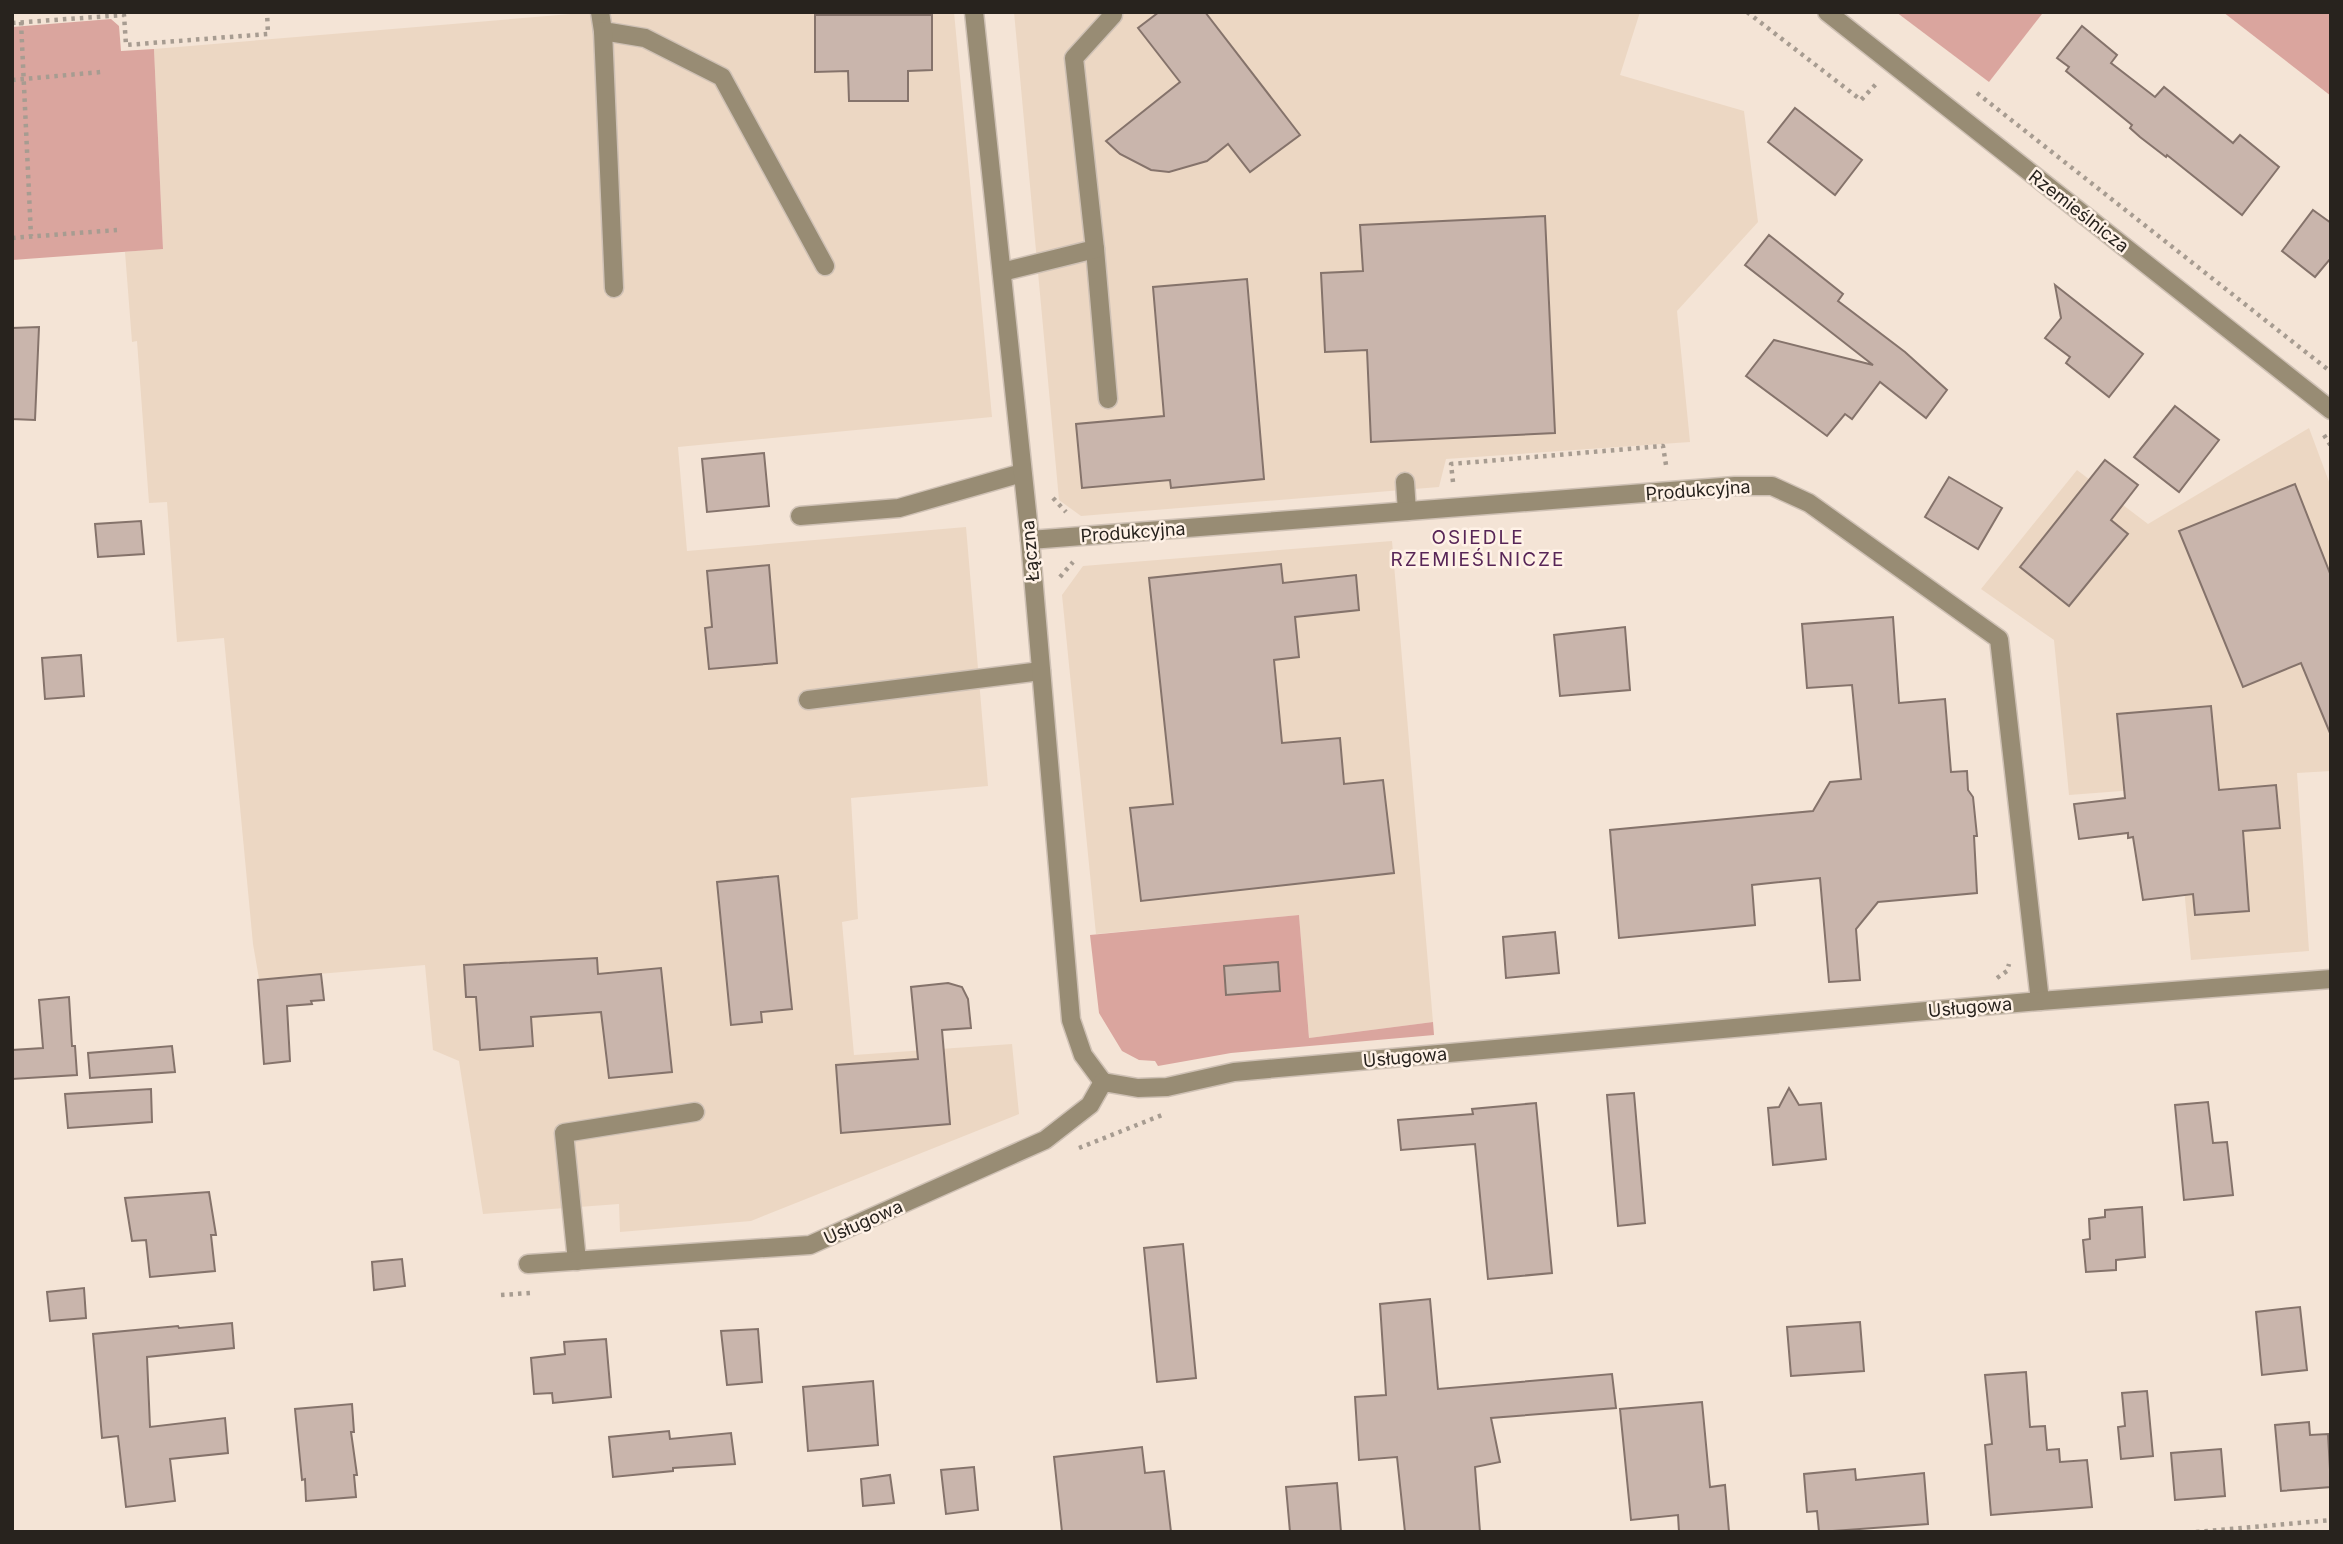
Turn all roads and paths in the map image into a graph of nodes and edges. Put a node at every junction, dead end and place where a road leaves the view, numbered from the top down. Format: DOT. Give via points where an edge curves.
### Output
graph roads {
  1 [pos="267,12"];
  2 [pos="600,12"];
  3 [pos="974,12"];
  4 [pos="1827,12"];
  5 [pos="1113,15"];
  6 [pos="21,22"];
  7 [pos="12,23"];
  8 [pos="603,31"];
  9 [pos="101,72"];
  10 [pos="24,79"];
  11 [pos="12,80"];
  12 [pos="1972,90"];
  13 [pos="117,230"];
  14 [pos="31,236"];
  15 [pos="12,238"];
  16 [pos="1095,248"];
  17 [pos="825,266"];
  18 [pos="1002,272"];
  19 [pos="614,288"];
  20 [pos="2331,372"];
  21 [pos="1108,399"];
  22 [pos="2331,410"];
  23 [pos="1666,469"];
  24 [pos="1022,473"];
  25 [pos="1405,482"];
  26 [pos="1454,491"];
  27 [pos="1052,497"];
  28 [pos="1407,511"];
  29 [pos="1069,513"];
  30 [pos="800,516"];
  31 [pos="1030,540"];
  32 [pos="1082,558"];
  33 [pos="1058,583"];
  34 [pos="1041,671"];
  35 [pos="808,700"];
  36 [pos="2010,961"];
  37 [pos="1996,979"];
  38 [pos="2331,979"];
  39 [pos="2040,1001"];
  40 [pos="1102,1082"];
  41 [pos="695,1112"];
  42 [pos="577,1261"];
  43 [pos="528,1264"];
  44 [pos="2331,1520"];
  45 [pos="2196,1532"];
  1 -- 6 [label="path" via="268,34 126,45 124,15"];
  2 -- 8 [label="street"];
  3 -- 18 [label="street, Łączna"];
  4 -- 22 [label="street, Rzemieślnicza"];
  5 -- 16 [label="street" via="1074,58"];
  6 -- 7 [label="path"];
  6 -- 10 [label="path"];
  8 -- 17 [label="street" via="645,38 722,77"];
  8 -- 19 [label="street"];
  9 -- 10 [label="path"];
  10 -- 11 [label="path"];
  10 -- 14 [label="path"];
  12 -- 20 [label="path"];
  13 -- 14 [label="path"];
  14 -- 15 [label="path"];
  16 -- 18 [label="street"];
  16 -- 21 [label="street"];
  18 -- 24 [label="street, Łączna"];
  23 -- 26 [label="path" via="1663,446 1451,464"];
  24 -- 30 [label="street" via="898,508"];
  24 -- 31 [label="street, Łączna"];
  25 -- 28 [label="street"];
  27 -- 29 [label="path"];
  28 -- 31 [label="street, Produkcyjna"];
  28 -- 39 [label="street, Produkcyjna" via="1772,486 1809,503 1999,639"];
  31 -- 34 [label="street, Łączna"];
  32 -- 33 [label="path" via="1061,574"];
  34 -- 35 [label="street"];
  34 -- 40 [label="street, Łączna" via="1071,1020 1083,1055"];
  36 -- 37 [label="path" via="2007,971"];
  38 -- 39 [label="street, Usługowa"];
  39 -- 40 [label="street, Usługowa" via="1234,1072 1167,1087"];
  40 -- 42 [label="street, Usługowa" via="1090,1105 1045,1140 810,1245"];
  41 -- 42 [label="street" via="564,1133"];
  42 -- 43 [label="street, Usługowa"];
  44 -- 45 [label="path"];
}
